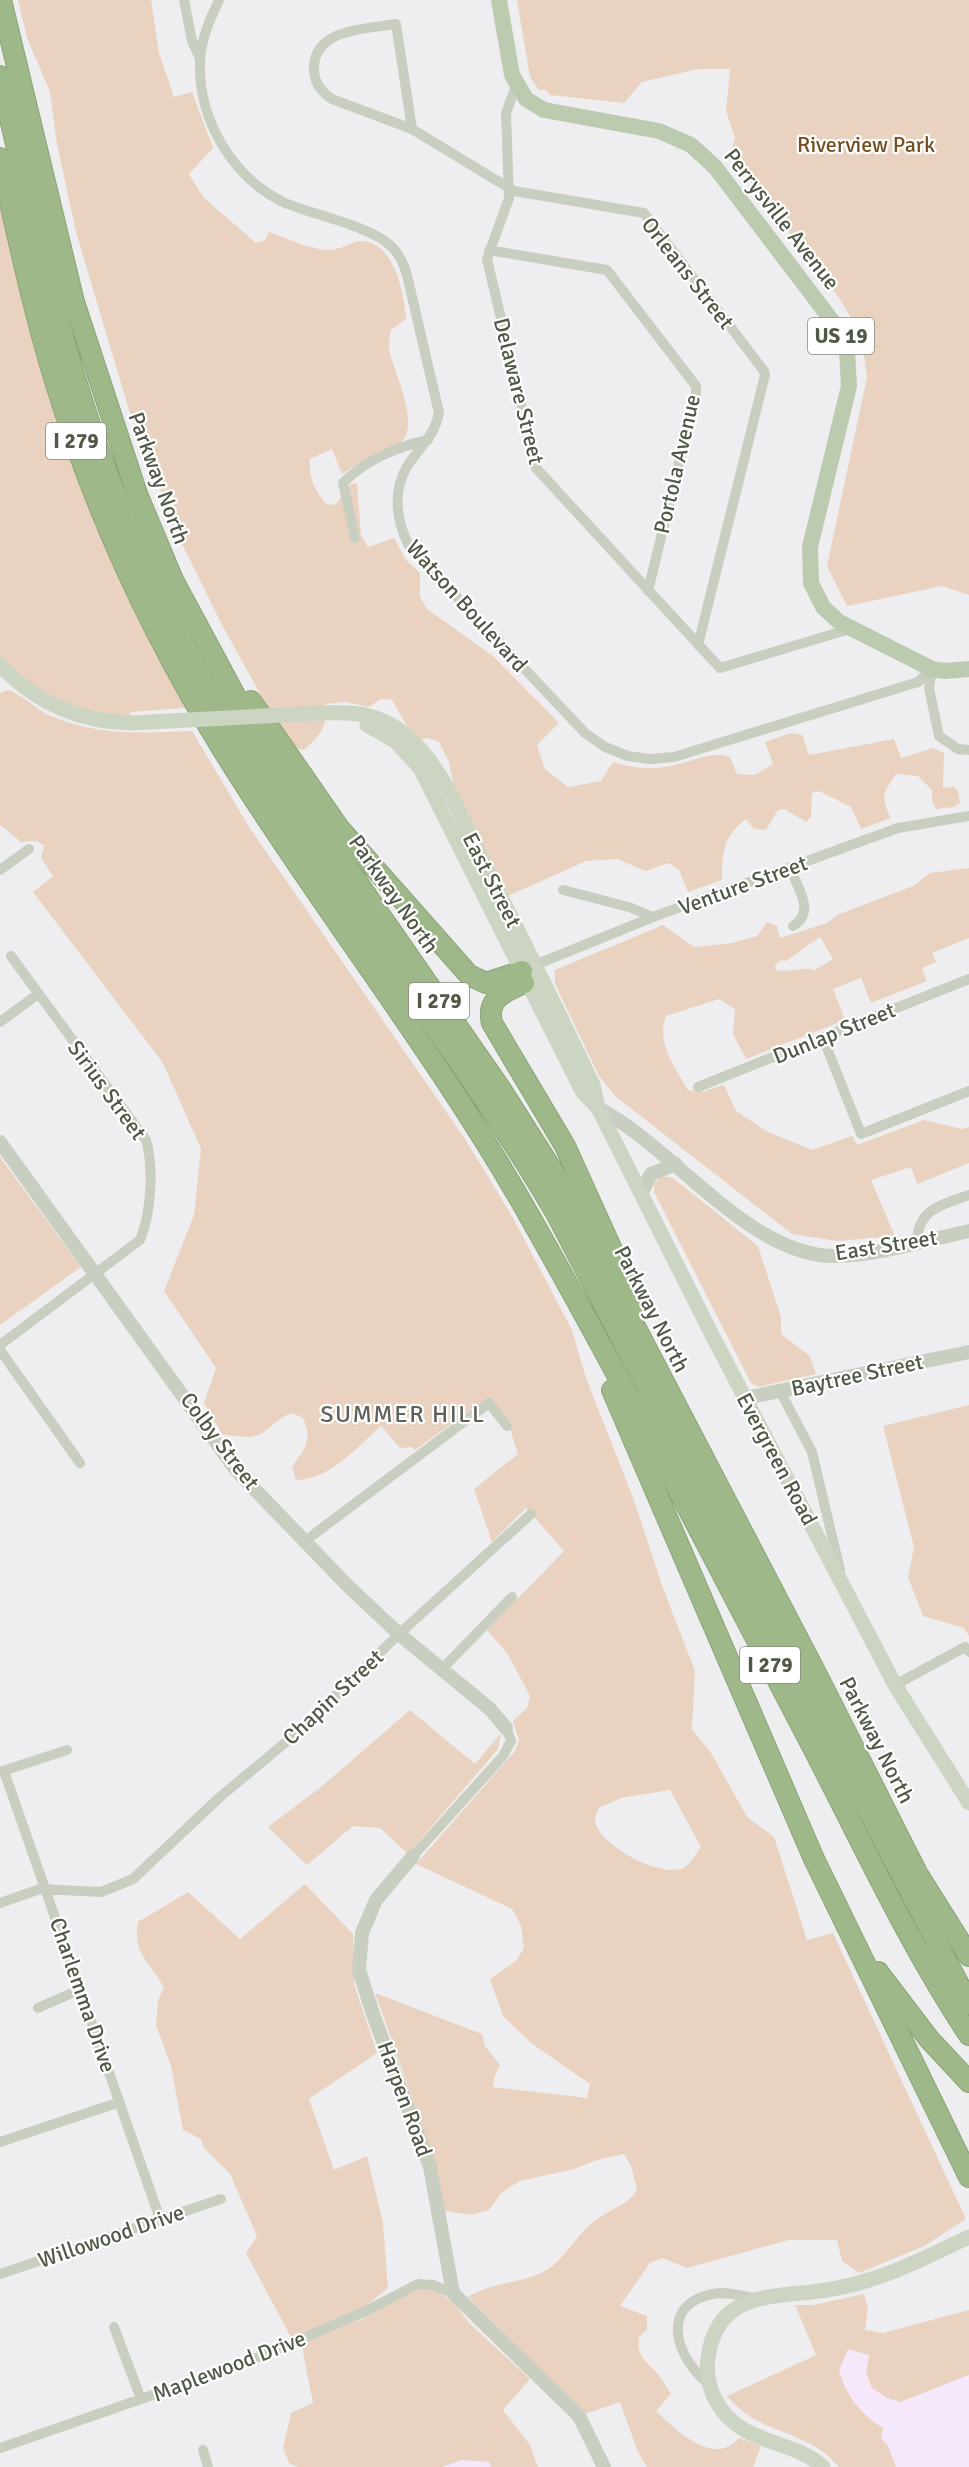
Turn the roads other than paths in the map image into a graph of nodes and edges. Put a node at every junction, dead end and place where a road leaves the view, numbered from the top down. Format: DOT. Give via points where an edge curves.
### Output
graph roads {
  1 [pos="1,0"];
  2 [pos="184,0"];
  3 [pos="219,0"];
  4 [pos="499,0"];
  5 [pos="200,59"];
  6 [pos="0,76"];
  7 [pos="516,86"];
  8 [pos="412,129"];
  9 [pos="0,158"];
  10 [pos="510,188"];
  11 [pos="489,250"];
  12 [pos="428,440"];
  13 [pos="355,538"];
  14 [pos="648,591"];
  15 [pos="850,629"];
  16 [pos="698,645"];
  17 [pos="932,669"];
  18 [pos="969,669"];
  19 [pos="3,673"];
  20 [pos="225,677"];
  21 [pos="969,750"];
  22 [pos="969,816"];
  23 [pos="29,849"];
  24 [pos="790,868"];
  25 [pos="0,870"];
  26 [pos="563,890"];
  27 [pos="653,917"];
  28 [pos="793,926"];
  29 [pos="11,956"];
  30 [pos="528,973"];
  31 [pos="969,979"];
  32 [pos="38,994"];
  33 [pos="0,1022"];
  34 [pos="823,1038"];
  35 [pos="698,1087"];
  36 [pos="969,1091"];
  37 [pos="598,1108"];
  38 [pos="0,1142"];
  39 [pos="676,1164"];
  40 [pos="641,1194"];
  41 [pos="969,1195"];
  42 [pos="969,1231"];
  43 [pos="917,1242"];
  44 [pos="96,1273"];
  45 [pos="572,1295"];
  46 [pos="638,1334"];
  47 [pos="0,1345"];
  48 [pos="0,1350"];
  49 [pos="969,1352"];
  50 [pos="780,1391"];
  51 [pos="745,1398"];
  52 [pos="507,1426"];
  53 [pos="80,1463"];
  54 [pos="531,1514"];
  55 [pos="305,1541"];
  56 [pos="843,1585"];
  57 [pos="512,1597"];
  58 [pos="399,1634"];
  59 [pos="967,1650"];
  60 [pos="442,1669"];
  61 [pos="895,1685"];
  62 [pos="506,1728"];
  63 [pos="67,1750"];
  64 [pos="2,1771"];
  65 [pos="969,1803"];
  66 [pos="413,1856"];
  67 [pos="892,1857"];
  68 [pos="917,1873"];
  69 [pos="46,1888"];
  70 [pos="0,1903"];
  71 [pos="842,1917"];
  72 [pos="969,1938"];
  73 [pos="969,1956"];
  74 [pos="969,1977"];
  75 [pos="81,1989"];
  76 [pos="969,2004"];
  77 [pos="38,2008"];
  78 [pos="969,2035"];
  79 [pos="969,2082"];
  80 [pos="120,2102"];
  81 [pos="0,2142"];
  82 [pos="969,2177"];
  83 [pos="221,2199"];
  84 [pos="160,2219"];
  85 [pos="969,2237"];
  86 [pos="0,2274"];
  87 [pos="453,2293"];
  88 [pos="755,2298"];
  89 [pos="114,2327"];
  90 [pos="710,2385"];
  91 [pos="141,2399"];
  92 [pos="0,2448"];
  93 [pos="203,2450"];
  94 [pos="208,2467"];
  95 [pos="604,2467"];
  96 [pos="823,2467"];
  1 -- 20 [label="highway, Parkway North / I 279" via="74,302 117,437 173,580"];
  2 -- 5 [label="street" via="192,41"];
  3 -- 5 [label="street, Watson Boulevard"];
  4 -- 7 [label="main road"];
  5 -- 12 [label="street, Watson Boulevard" via="209,118 226,153 251,180 285,202 377,236 399,254 437,399 437,425"];
  6 -- 67 [label="highway" via="82,401 119,500 177,629 261,775 544,1193"];
  7 -- 10 [label="street, Delaware Street" via="506,113"];
  7 -- 15 [label="main road, Perrysville Avenue / US 19" via="530,103 544,110 659,131 691,145 715,167 836,326 847,351 849,386 810,547 809,569 811,583 824,607"];
  8 -- 8 [label="street, Orleans Street" via="332,99 323,92 314,76 318,51 332,37 396,24"];
  8 -- 10 [label="street, Orleans Street"];
  9 -- 45 [label="highway, I 279" via="41,332 63,406 96,496 165,645 229,761 490,1148"];
  10 -- 11 [label="street, Delaware Street"];
  10 -- 16 [label="street, Orleans Street" via="644,213 765,373"];
  11 -- 14 [label="street, Delaware Street" via="488,263 537,471"];
  11 -- 14 [label="street, Portola Avenue" via="607,270 696,386"];
  12 -- 13 [label="street" via="406,444 355,470 343,483"];
  12 -- 17 [label="street, Watson Boulevard" via="408,465 398,489 399,520 409,546 576,725 616,752 650,759 685,755 918,682"];
  14 -- 16 [label="street, Delaware Street"];
  15 -- 16 [label="street, Delaware Street" via="720,668"];
  15 -- 17 [label="main road, Perrysville Avenue / US 19"];
  17 -- 18 [label="main road, Perrysville Avenue / US 19"];
  17 -- 21 [label="street" via="929,688 939,736 957,749"];
  19 -- 30 [label="main road, East Street, bridge" via="66,713 107,722 325,713 383,733 420,768"];
  20 -- 30 [label="highway" via="248,697 339,828 469,975 486,983"];
  20 -- 46 [label="highway, Parkway North / I 279" via="266,751 533,1138"];
  22 -- 24 [label="street, Venture Street" via="905,825"];
  23 -- 25 [label="street"];
  24 -- 27 [label="street, Venture Street"];
  24 -- 28 [label="street" via="806,910 804,918"];
  26 -- 27 [label="street"];
  27 -- 30 [label="street, Venture Street"];
  29 -- 32 [label="street, Sirius Street"];
  30 -- 37 [label="main road, East Street" via="582,1091"];
  30 -- 46 [label="highway" via="496,998 490,1010 492,1023 566,1146 638,1307"];
  31 -- 34 [label="street, Dunlap Street"];
  32 -- 33 [label="street"];
  32 -- 44 [label="street, Sirius Street" via="146,1140 149,1152 148,1221 140,1240"];
  34 -- 35 [label="street, Dunlap Street"];
  34 -- 36 [label="street" via="861,1134"];
  37 -- 39 [label="street, East Street" via="626,1123"];
  37 -- 40 [label="main road, Evergreen Road"];
  38 -- 44 [label="street, Colby Street"];
  39 -- 40 [label="street" via="651,1174"];
  39 -- 43 [label="street, East Street" via="759,1233 789,1248 834,1256"];
  40 -- 51 [label="main road, Evergreen Road"];
  41 -- 43 [label="street" via="923,1217"];
  42 -- 43 [label="street, East Street"];
  44 -- 47 [label="street"];
  44 -- 55 [label="street, Colby Street" via="236,1470"];
  45 -- 71 [label="highway"];
  45 -- 78 [label="highway, I 279" via="915,1944"];
  46 -- 68 [label="highway, Parkway North / I 279"];
  48 -- 53 [label="street"];
  49 -- 50 [label="street, Baytree Street"];
  50 -- 51 [label="street, Baytree Street"];
  50 -- 56 [label="street" via="812,1452"];
  51 -- 56 [label="main road, Evergreen Road"];
  52 -- 55 [label="street" via="489,1403"];
  54 -- 58 [label="street, Chapin Street"];
  55 -- 58 [label="street, Colby Street"];
  56 -- 61 [label="main road, Evergreen Road"];
  57 -- 60 [label="street"];
  58 -- 60 [label="street, Colby Street"];
  58 -- 69 [label="street, Chapin Street" via="304,1727 220,1797 133,1879 101,1892"];
  59 -- 61 [label="street"];
  60 -- 62 [label="street, Colby Street" via="490,1709"];
  61 -- 65 [label="main road, Evergreen Road"];
  62 -- 66 [label="street, Harpen Road" via="511,1741 503,1756"];
  63 -- 64 [label="street"];
  64 -- 69 [label="street, Charlemma Drive"];
  66 -- 87 [label="street, Harpen Road" via="384,1888 368,1915 362,1933 359,1970 430,2168"];
  67 -- 74 [label="highway" via="919,1906"];
  67 -- 76 [label="highway"];
  68 -- 72 [label="highway" via="946,1904"];
  68 -- 73 [label="highway, Parkway North / I 279"];
  69 -- 70 [label="street"];
  69 -- 75 [label="street, Charlemma Drive"];
  71 -- 79 [label="highway" via="898,1999"];
  71 -- 82 [label="highway"];
  75 -- 77 [label="street"];
  75 -- 80 [label="street, Charlemma Drive"];
  80 -- 81 [label="street"];
  80 -- 84 [label="street, Charlemma Drive"];
  83 -- 84 [label="street, Willowood Drive"];
  84 -- 86 [label="street, Willowood Drive"];
  85 -- 88 [label="main road" via="869,2280 825,2290"];
  87 -- 91 [label="street, Maplewood Drive" via="418,2284 364,2312 242,2364"];
  87 -- 95 [label="street" via="579,2416"];
  88 -- 90 [label="main road" via="734,2310 715,2334 707,2362"];
  88 -- 90 [label="street" via="713,2294 692,2304 681,2316 677,2332 681,2350 692,2371"];
  89 -- 91 [label="street"];
  90 -- 96 [label="main road" via="722,2410 735,2424 803,2452"];
  91 -- 92 [label="street, Maplewood Drive"];
  93 -- 94 [label="street"];
}
